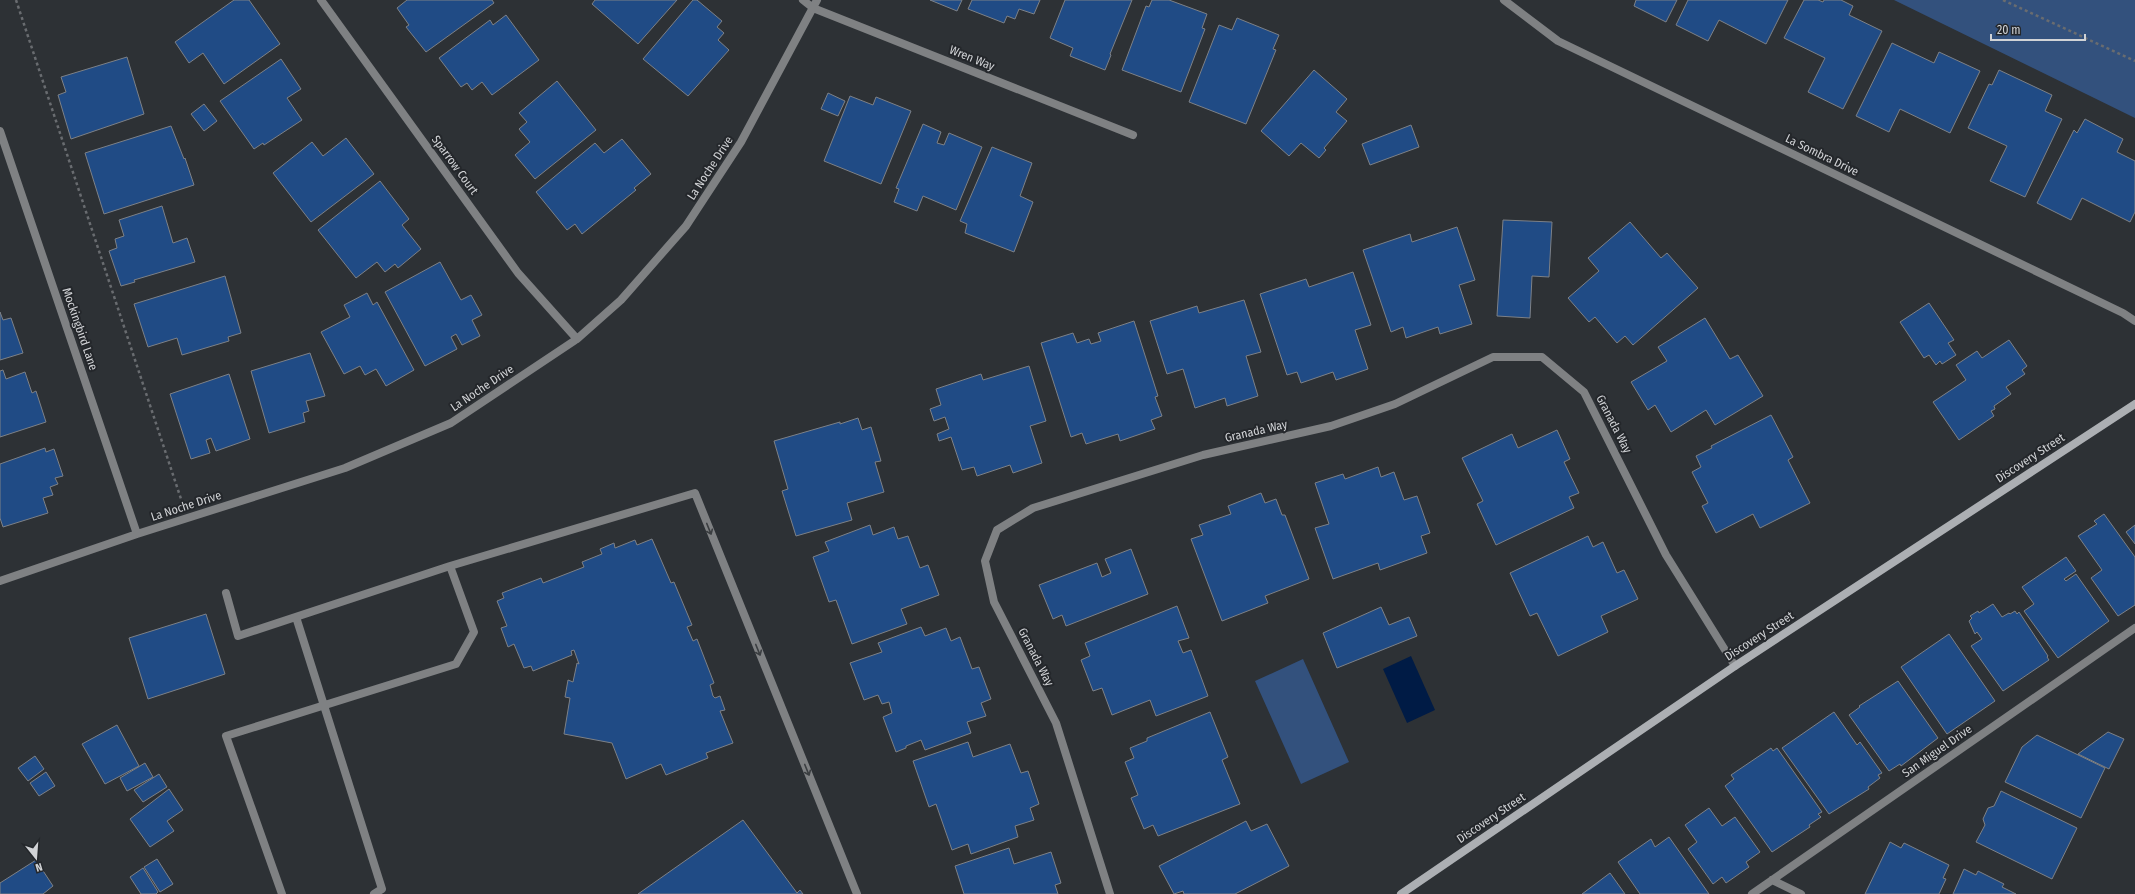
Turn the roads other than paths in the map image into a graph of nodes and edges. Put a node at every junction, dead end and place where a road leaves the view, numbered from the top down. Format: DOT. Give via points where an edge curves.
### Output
graph roads {
  1 [pos="322,0"];
  2 [pos="803,0"];
  3 [pos="1504,0"];
  4 [pos="815,4"];
  5 [pos="0,131"];
  6 [pos="1133,135"];
  7 [pos="2135,321"];
  8 [pos="576,339"];
  9 [pos="2135,404"];
  10 [pos="137,534"];
  11 [pos="450,566"];
  12 [pos="0,581"];
  13 [pos="226,593"];
  14 [pos="296,617"];
  15 [pos="2135,628"];
  16 [pos="1735,666"];
  17 [pos="322,705"];
  18 [pos="1772,880"];
  19 [pos="383,891"];
  20 [pos="282,894"];
  21 [pos="374,894"];
  22 [pos="857,894"];
  23 [pos="1110,894"];
  24 [pos="1401,894"];
  25 [pos="1752,894"];
  26 [pos="1801,894"];
  1 -- 8 [label="street, Sparrow Court" via="518,273"];
  2 -- 4 [label="street, Wren Way"];
  3 -- 7 [label="street, La Sombra Drive" via="1558,41"];
  4 -- 6 [label="street, Wren Way"];
  4 -- 8 [label="street, La Noche Drive" via="741,142 686,226 621,300"];
  5 -- 10 [label="street, Mockingbird Lane"];
  8 -- 10 [label="street, La Noche Drive" via="451,423 345,468"];
  9 -- 16 [label="main road, Discovery Street"];
  10 -- 12 [label="street, La Noche Drive"];
  11 -- 14 [label="street"];
  11 -- 17 [label="street" via="474,632 456,664"];
  11 -- 22 [label="street, one-way" via="695,493"];
  13 -- 14 [label="street" via="238,636"];
  14 -- 17 [label="street"];
  15 -- 18 [label="street, San Miguel Drive"];
  16 -- 23 [label="street, Granada Way" via="1666,555 1584,392 1542,357 1493,357 1395,404 1331,426 1203,455 1033,508 997,530 985,561 994,602 1056,723"];
  16 -- 24 [label="main road, Discovery Street"];
  17 -- 19 [label="street"];
  17 -- 20 [label="street" via="226,736"];
  18 -- 25 [label="street, San Miguel Drive"];
  18 -- 26 [label="street"];
  19 -- 21 [label="street"];
}
